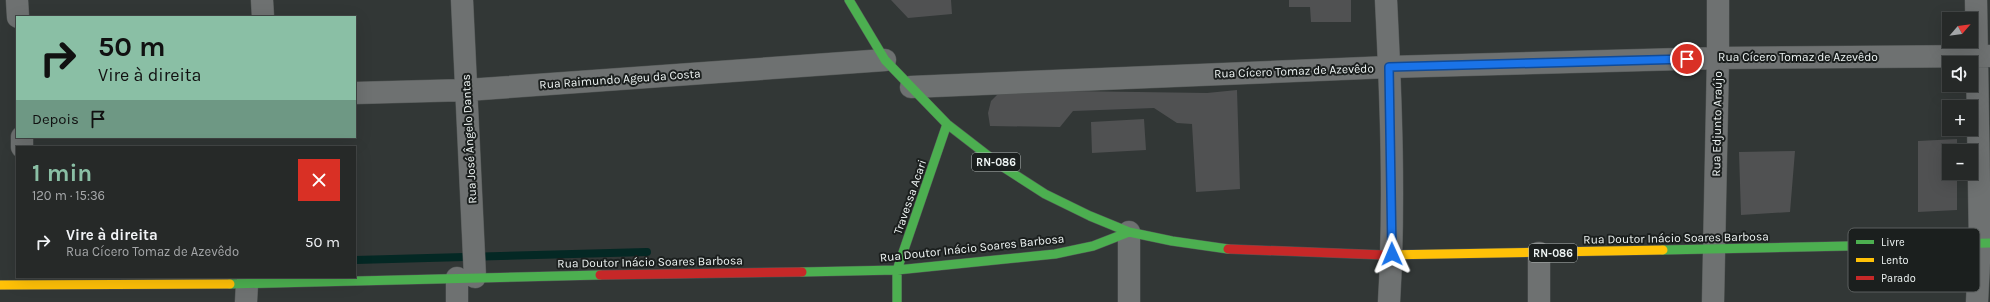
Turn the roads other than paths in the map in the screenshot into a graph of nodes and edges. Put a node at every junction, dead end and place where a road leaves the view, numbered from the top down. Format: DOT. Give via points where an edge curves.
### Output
graph roads {
  1 [pos="17,0"];
  2 [pos="262,0"];
  3 [pos="462,0"];
  4 [pos="849,0"];
  5 [pos="1386,0"];
  6 [pos="1718,0"];
  7 [pos="1976,0"];
  8 [pos="18,16"];
  9 [pos="263,16"];
  10 [pos="1983,56"];
  11 [pos="1718,58"];
  12 [pos="885,60"];
  13 [pos="1389,67"];
  14 [pos="911,87"];
  15 [pos="467,90"];
  16 [pos="356,93"];
  17 [pos="947,124"];
  18 [pos="1129,232"];
  19 [pos="1985,243"];
  20 [pos="1848,246"];
  21 [pos="1714,249"];
  22 [pos="1539,253"];
  23 [pos="1392,254"];
  24 [pos="897,270"];
  25 [pos="466,278"];
  26 [pos="1980,280"];
  27 [pos="27,281"];
  28 [pos="0,285"];
  29 [pos="1978,292"];
  30 [pos="246,293"];
  31 [pos="457,302"];
  32 [pos="897,302"];
  33 [pos="1129,302"];
  34 [pos="1389,302"];
  35 [pos="1539,302"];
  36 [pos="1713,302"];
  37 [pos="1977,302"];
  1 -- 8 [label="street"];
  2 -- 9 [label="street"];
  3 -- 15 [label="street, Rua José Ângelo Dantas"];
  4 -- 12 [label="street, RN-086"];
  5 -- 13 [label="street"];
  6 -- 11 [label="street, Rua Edjunto Araújo"];
  7 -- 10 [label="street"];
  10 -- 11 [label="street, Rua Cícero Tomaz de Azevêdo"];
  10 -- 19 [label="street"];
  11 -- 13 [label="street, Rua Cícero Tomaz de Azevêdo"];
  11 -- 21 [label="street, Rua Edjunto Araújo"];
  12 -- 14 [label="street, RN-086"];
  12 -- 15 [label="street, Rua Raimundo Ageu da Costa"];
  13 -- 14 [label="street, Rua Cícero Tomaz de Azevêdo"];
  13 -- 23 [label="street"];
  14 -- 17 [label="street, RN-086"];
  15 -- 16 [label="street, Rua Raimundo Ageu da Costa"];
  15 -- 25 [label="street, Rua José Ângelo Dantas"];
  17 -- 18 [label="street, RN-086" via="1000,165 1045,194"];
  17 -- 24 [label="street, Travessa Acari"];
  18 -- 23 [label="street, Rua Doutor Inácio Soares Barbosa / RN-086" via="1237,250"];
  18 -- 24 [label="street, Rua Doutor Inácio Soares Barbosa" via="1093,246 1055,254"];
  18 -- 33 [label="street"];
  19 -- 26 [label="street"];
  20 -- 21 [label="street, Rua Doutor Inácio Soares Barbosa / RN-086"];
  21 -- 22 [label="street, Rua Doutor Inácio Soares Barbosa / RN-086"];
  21 -- 36 [label="street, Rua Edjunto Araújo"];
  22 -- 23 [label="street, Rua Doutor Inácio Soares Barbosa / RN-086"];
  22 -- 35 [label="street"];
  23 -- 34 [label="street"];
  24 -- 25 [label="street, Rua Doutor Inácio Soares Barbosa"];
  24 -- 32 [label="street, Travessa Acari"];
  25 -- 30 [label="street, Rua Doutor Inácio Soares Barbosa"];
  25 -- 31 [label="street, Rua José Ângelo Dantas"];
  27 -- 28 [label="street, Rua Doutor Inácio Soares Barbosa"];
  27 -- 30 [label="street, Rua Doutor Inácio Soares Barbosa"];
  29 -- 37 [label="street"];
}
